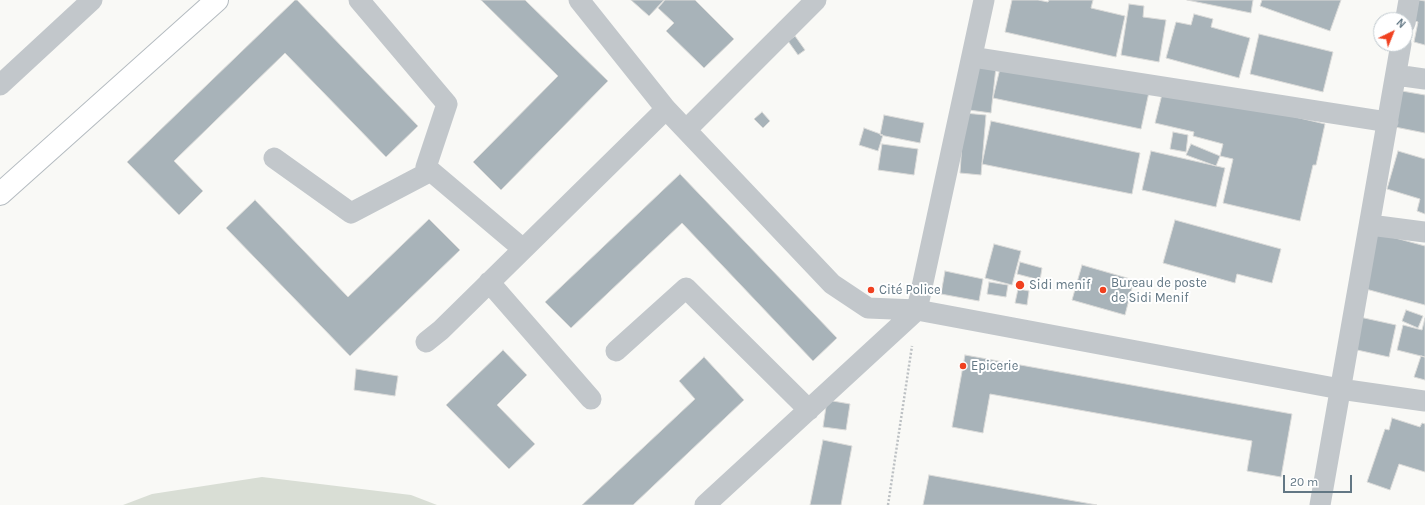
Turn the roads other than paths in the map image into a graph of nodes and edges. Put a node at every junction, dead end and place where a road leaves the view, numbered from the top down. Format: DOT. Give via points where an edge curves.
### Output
graph roads {
  1 [pos="92,0"];
  2 [pos="217,0"];
  3 [pos="359,0"];
  4 [pos="579,0"];
  5 [pos="816,0"];
  6 [pos="984,0"];
  7 [pos="1409,0"];
  8 [pos="1407,12"];
  9 [pos="1400,52"];
  10 [pos="972,57"];
  11 [pos="1396,75"];
  12 [pos="1425,79"];
  13 [pos="0,85"];
  14 [pos="666,109"];
  15 [pos="1388,122"];
  16 [pos="686,130"];
  17 [pos="274,158"];
  18 [pos="431,171"];
  19 [pos="0,194"];
  20 [pos="1370,225"];
  21 [pos="1425,232"];
  22 [pos="523,248"];
  23 [pos="489,282"];
  24 [pos="917,310"];
  25 [pos="426,342"];
  26 [pos="616,351"];
  27 [pos="1340,389"];
  28 [pos="591,399"];
  29 [pos="1425,400"];
  30 [pos="809,410"];
  31 [pos="705,505"];
  32 [pos="1320,505"];
  1 -- 13 [label="street"];
  2 -- 19 [label="main road"];
  3 -- 18 [label="street" via="448,104 426,167"];
  4 -- 14 [label="street"];
  5 -- 16 [label="street"];
  6 -- 10 [label="street"];
  7 -- 8 [label="street"];
  9 -- 11 [label="street"];
  10 -- 15 [label="street"];
  10 -- 24 [label="street"];
  11 -- 12 [label="street"];
  11 -- 15 [label="street"];
  14 -- 16 [label="street"];
  14 -- 22 [label="street"];
  15 -- 20 [label="street"];
  16 -- 24 [label="street" via="832,284 868,308"];
  17 -- 18 [label="street" via="351,213"];
  18 -- 22 [label="street"];
  20 -- 21 [label="street"];
  20 -- 27 [label="street"];
  22 -- 23 [label="street"];
  23 -- 25 [label="street"];
  23 -- 28 [label="street"];
  24 -- 27 [label="street"];
  24 -- 30 [label="street"];
  26 -- 30 [label="street" via="686,288"];
  27 -- 29 [label="street"];
  27 -- 32 [label="street"];
  30 -- 31 [label="street"];
}
